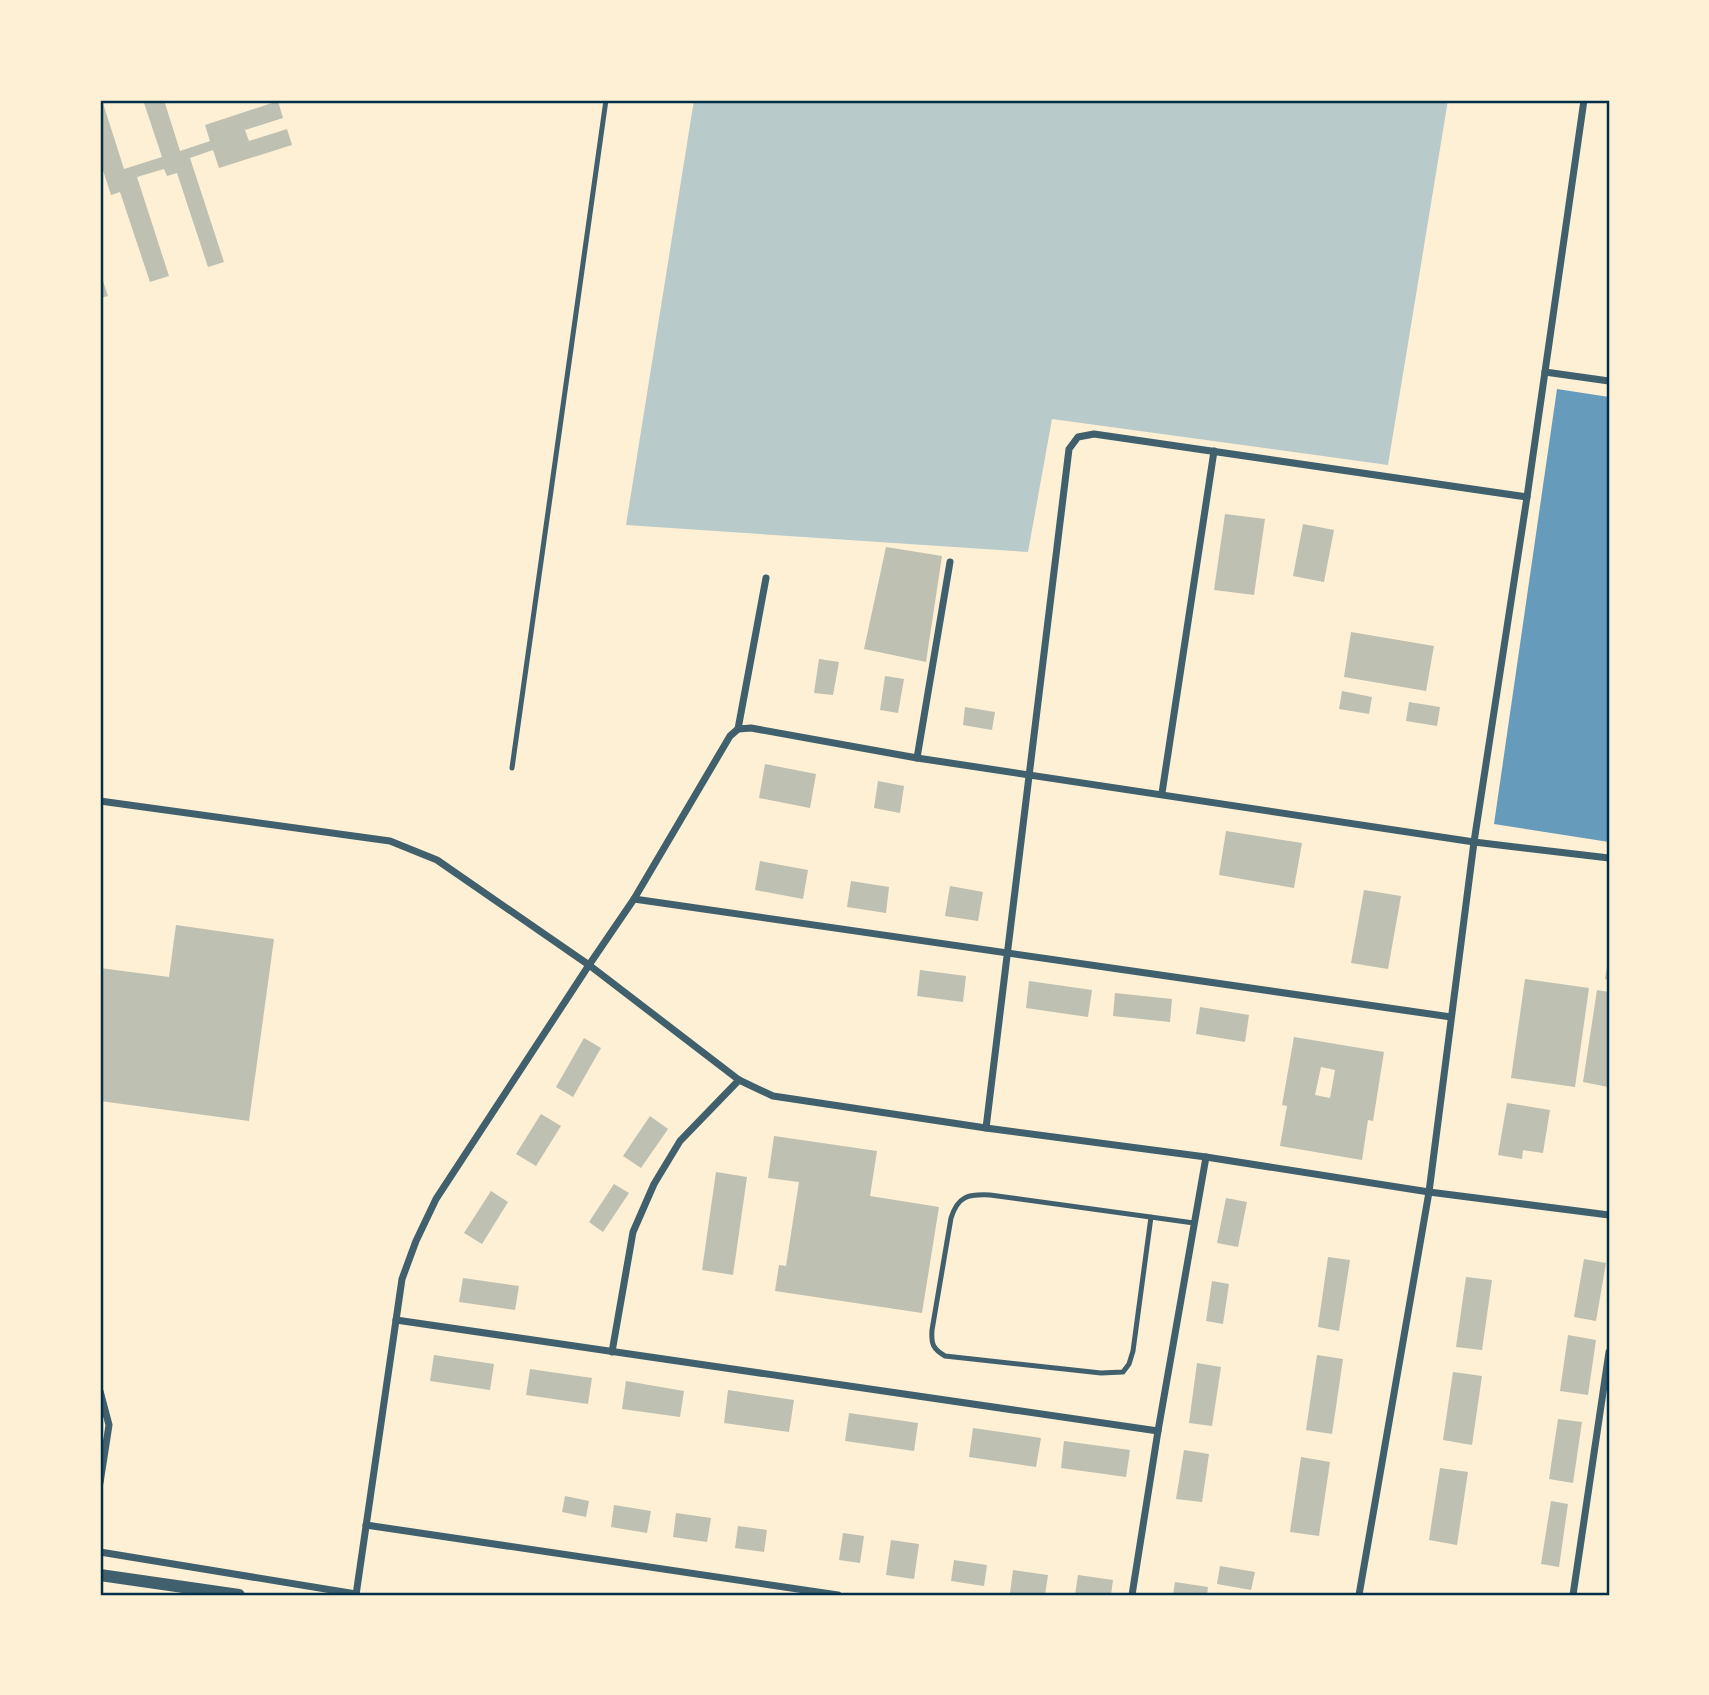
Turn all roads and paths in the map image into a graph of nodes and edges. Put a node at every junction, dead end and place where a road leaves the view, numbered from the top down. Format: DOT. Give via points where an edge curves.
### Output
graph roads {
  1 [pos="606,100"];
  2 [pos="1584,100"];
  3 [pos="1545,372"];
  4 [pos="1609,381"];
  5 [pos="1214,452"];
  6 [pos="1527,497"];
  7 [pos="950,562"];
  8 [pos="766,578"];
  9 [pos="738,729"];
  10 [pos="917,758"];
  11 [pos="512,768"];
  12 [pos="1028,775"];
  13 [pos="1162,793"];
  14 [pos="100,801"];
  15 [pos="1474,842"];
  16 [pos="1609,858"];
  17 [pos="634,900"];
  18 [pos="1008,955"];
  19 [pos="589,965"];
  20 [pos="1451,1017"];
  21 [pos="739,1080"];
  22 [pos="986,1129"];
  23 [pos="1206,1157"];
  24 [pos="1429,1192"];
  25 [pos="1609,1215"];
  26 [pos="1152,1217"];
  27 [pos="1194,1223"];
  28 [pos="396,1320"];
  29 [pos="612,1352"];
  30 [pos="1609,1352"];
  31 [pos="100,1391"];
  32 [pos="1158,1431"];
  33 [pos="100,1483"];
  34 [pos="366,1525"];
  35 [pos="100,1552"];
  36 [pos="100,1575"];
  37 [pos="239,1595"];
  38 [pos="356,1595"];
  39 [pos="838,1595"];
  40 [pos="1132,1595"];
  41 [pos="1359,1595"];
  42 [pos="1573,1595"];
  1 -- 11 [label="lane"];
  2 -- 3 [label="street"];
  3 -- 4 [label="street"];
  3 -- 6 [label="street"];
  5 -- 6 [label="street"];
  5 -- 12 [label="street" via="1094,434 1077,437 1069,449"];
  5 -- 13 [label="street"];
  6 -- 15 [label="street"];
  7 -- 10 [label="street"];
  8 -- 9 [label="street"];
  9 -- 10 [label="street"];
  9 -- 17 [label="street"];
  10 -- 12 [label="street"];
  12 -- 13 [label="street"];
  12 -- 18 [label="street"];
  13 -- 15 [label="street"];
  14 -- 19 [label="street" via="390,841 437,860"];
  15 -- 16 [label="street"];
  15 -- 20 [label="street"];
  17 -- 18 [label="street"];
  17 -- 19 [label="street"];
  18 -- 20 [label="street"];
  18 -- 22 [label="street"];
  19 -- 21 [label="street"];
  19 -- 28 [label="street" via="436,1199 402,1279"];
  20 -- 24 [label="street"];
  21 -- 22 [label="street" via="773,1096"];
  21 -- 29 [label="street" via="680,1141 654,1184 632,1232"];
  22 -- 23 [label="street"];
  23 -- 24 [label="street"];
  23 -- 27 [label="street"];
  24 -- 25 [label="street"];
  24 -- 41 [label="street"];
  26 -- 26 [label="lane" via="990,1195 965,1198 956,1204 951,1218 932,1331 935,1351 945,1356 1123,1372 1133,1351"];
  26 -- 27 [label="lane"];
  27 -- 32 [label="street"];
  28 -- 29 [label="street"];
  28 -- 34 [label="street"];
  29 -- 32 [label="street"];
  30 -- 42 [label="street"];
  31 -- 33 [label="street" via="109,1425"];
  32 -- 40 [label="street"];
  34 -- 38 [label="street"];
  34 -- 39 [label="street"];
  35 -- 38 [label="street"];
  36 -- 37 [label="street"];
}
